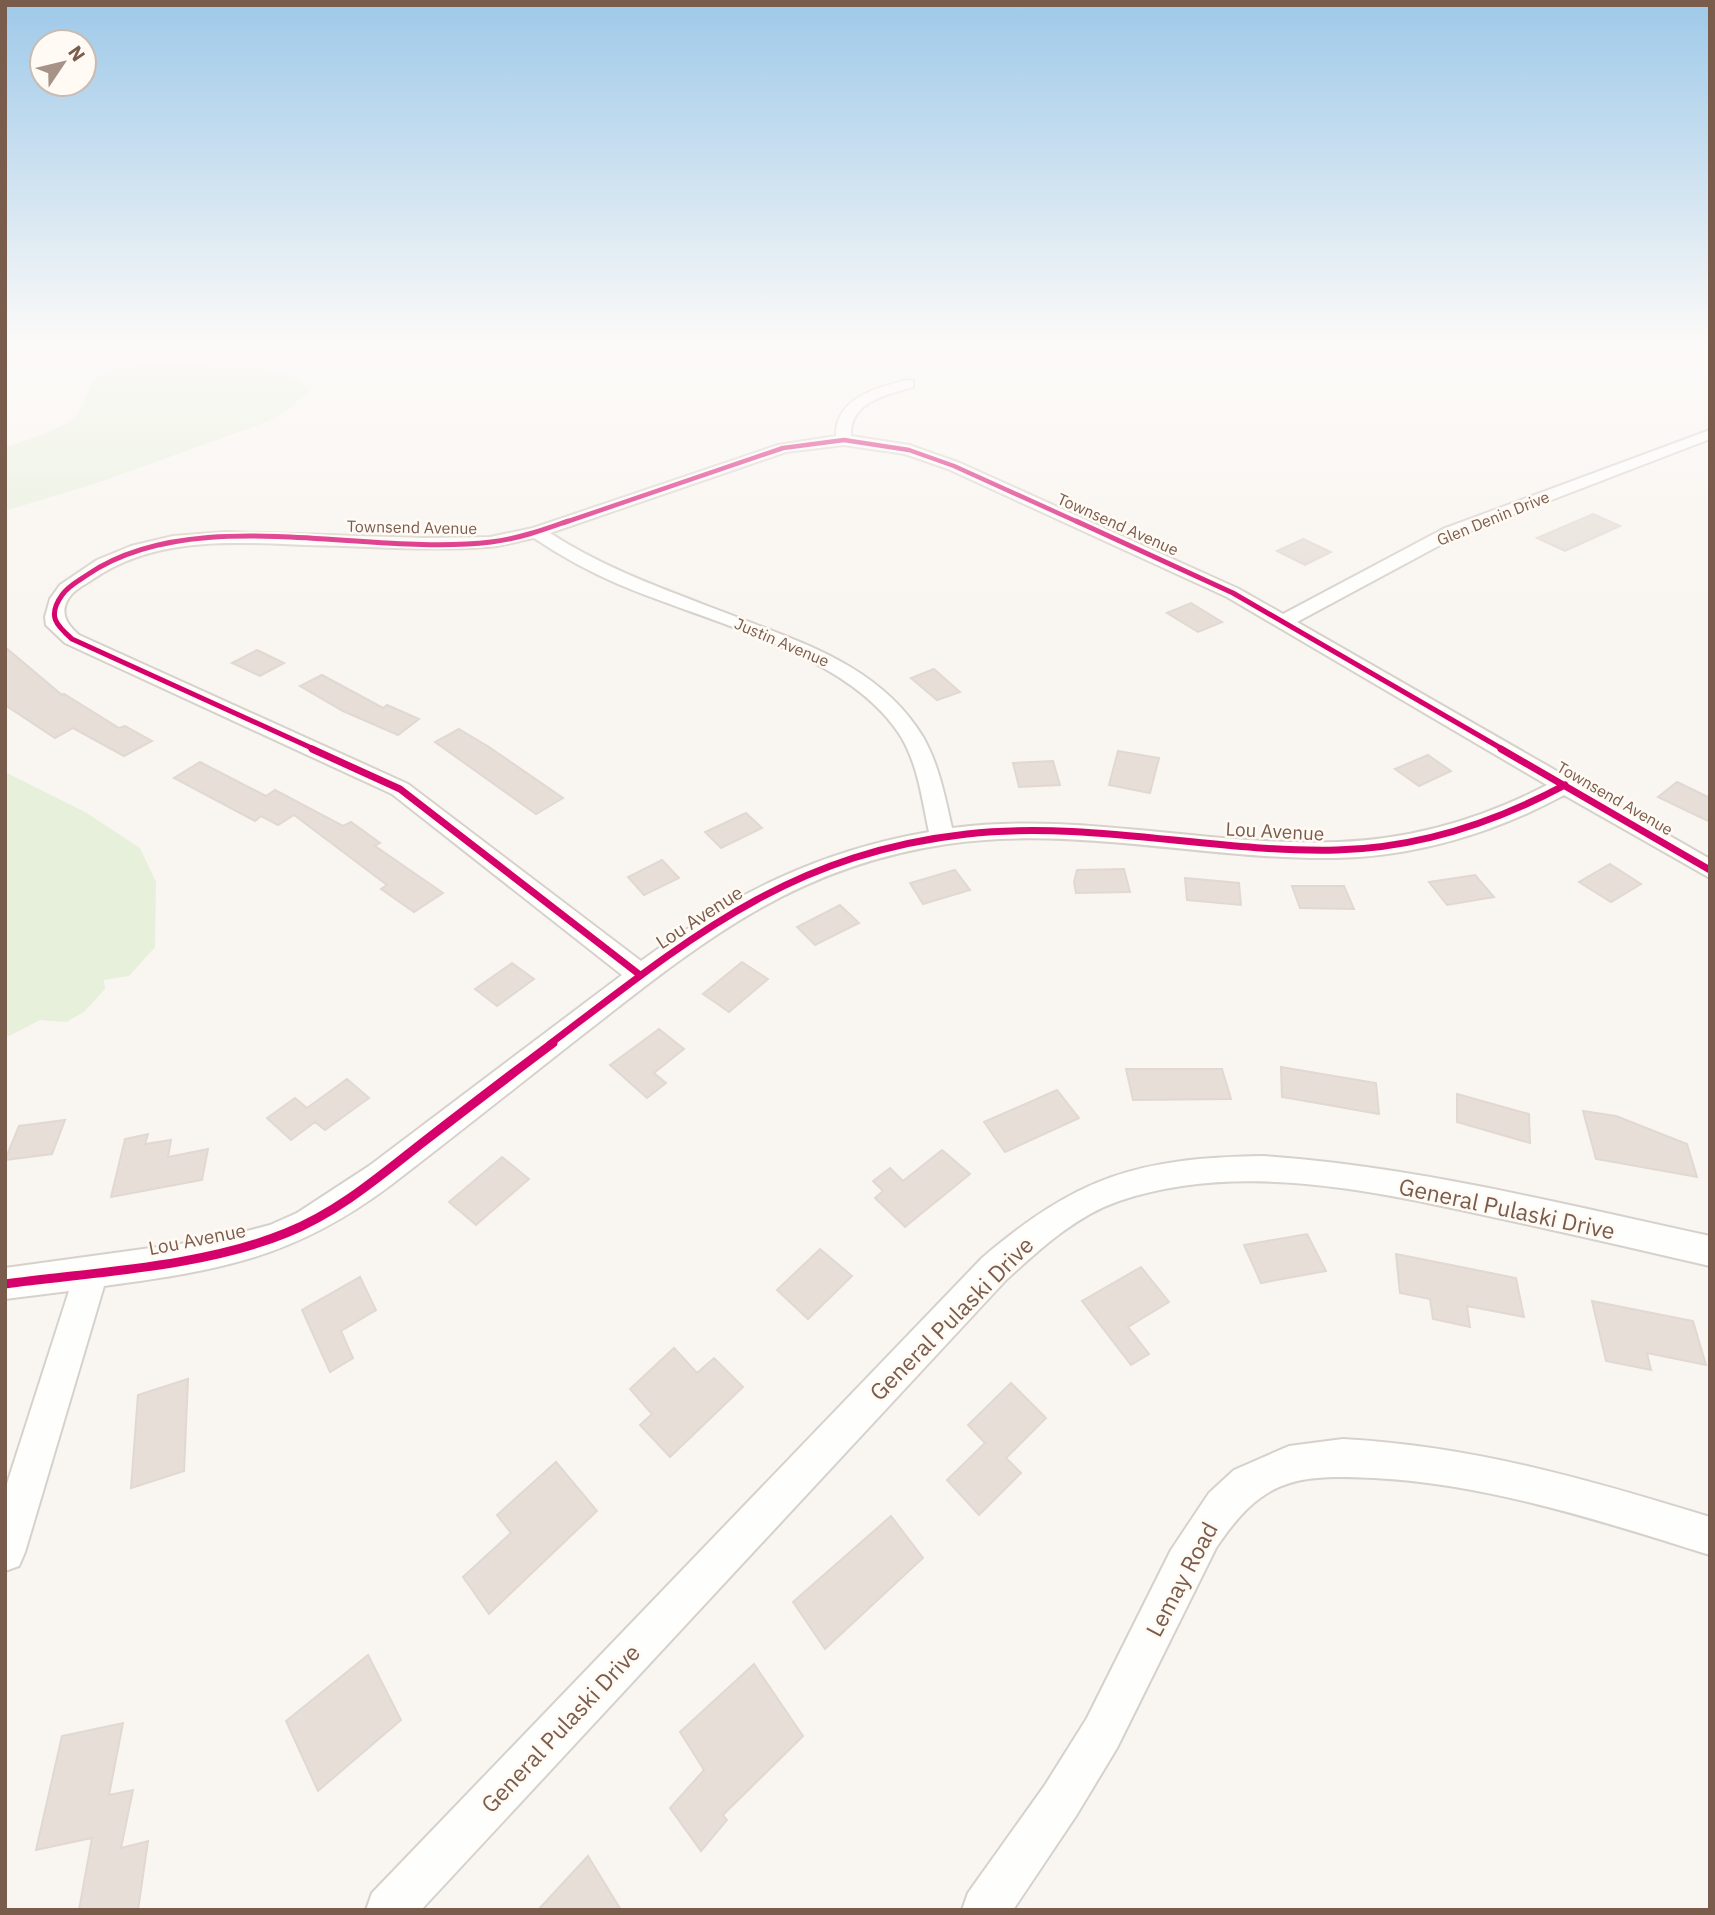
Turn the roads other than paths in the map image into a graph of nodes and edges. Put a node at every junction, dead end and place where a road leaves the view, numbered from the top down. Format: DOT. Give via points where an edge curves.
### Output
graph roads {
  1 [pos="843,436"];
  2 [pos="1704,436"];
  3 [pos="844,440"];
  4 [pos="537,532"];
  5 [pos="1285,621"];
  6 [pos="1564,785"];
  7 [pos="942,837"];
  8 [pos="1710,870"];
  9 [pos="640,975"];
  10 [pos="1710,1251"];
  11 [pos="93,1272"];
  12 [pos="5,1284"];
  13 [pos="1710,1536"];
  14 [pos="5,1552"];
  15 [pos="389,1910"];
  16 [pos="985,1910"];
  1 -- 3 [label="street"];
  2 -- 5 [label="street, Glen Denin Drive" via="1449,533"];
  3 -- 4 [label="street, Townsend Avenue" via="783,448"];
  3 -- 5 [label="street, Townsend Avenue" via="901,448 954,466 1185,569"];
  4 -- 7 [label="street, Justin Avenue" via="597,568 818,654 852,674 914,740 928,773"];
  4 -- 9 [label="street, Townsend Avenue" via="467,544 226,537 173,541 119,556 89,572 59,599 54,617 72,639 400,789"];
  5 -- 6 [label="street, Townsend Avenue"];
  6 -- 7 [label="street, Lou Avenue" via="1530,805 1465,830 1361,848 1304,850 1064,832"];
  6 -- 8 [label="street, Townsend Avenue"];
  7 -- 9 [label="street, Lou Avenue" via="859,855 789,880 735,910"];
  9 -- 11 [label="street, Lou Avenue" via="356,1194 325,1213 255,1245"];
  10 -- 15 [label="street, General Pulaski Drive" via="1461,1196 1300,1172 1184,1172 1113,1189 1080,1204 1048,1221 993,1269"];
  11 -- 12 [label="street, Lou Avenue"];
  11 -- 14 [label="street"];
  13 -- 16 [label="street, Lemay Road" via="1470,1470 1330,1459 1287,1465 1249,1482 1218,1510 1194,1547 1102,1733"];
}
